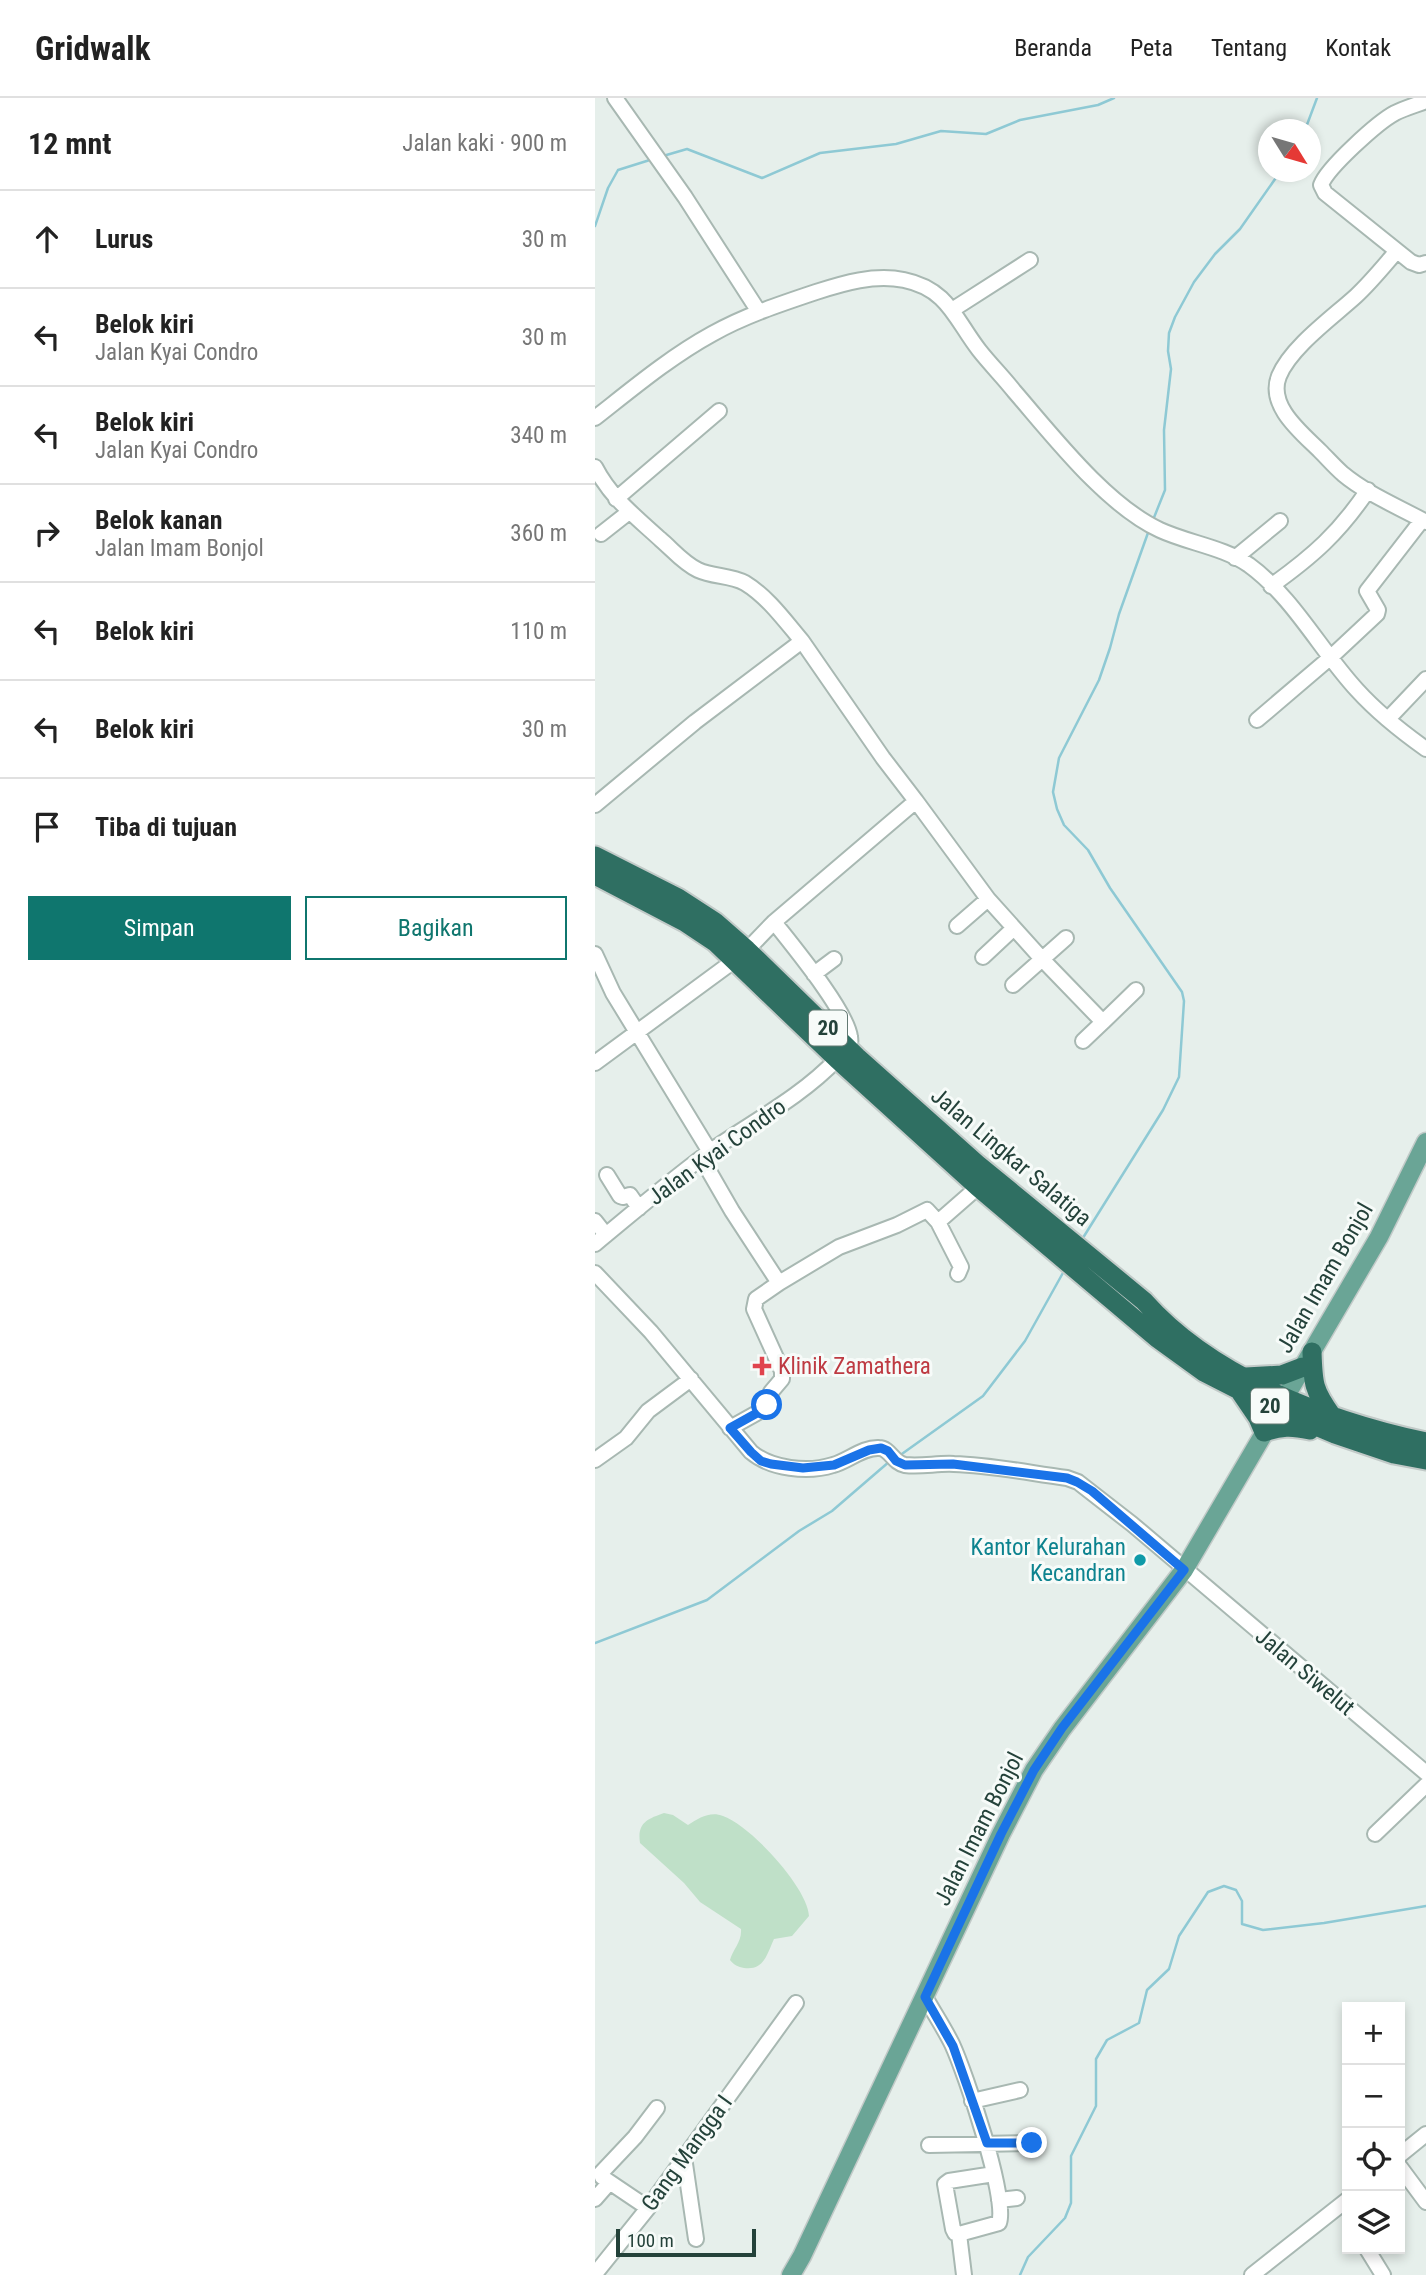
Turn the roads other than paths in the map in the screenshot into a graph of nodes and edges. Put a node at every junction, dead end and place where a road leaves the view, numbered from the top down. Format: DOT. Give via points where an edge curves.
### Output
graph roads {
  1 [pos="615,98"];
  2 [pos="1426,101"];
  3 [pos="1396,252"];
  4 [pos="1030,260"];
  5 [pos="1426,262"];
  6 [pos="952,310"];
  7 [pos="759,313"];
  8 [pos="719,411"];
  9 [pos="595,418"];
  10 [pos="595,467"];
  11 [pos="1368,490"];
  12 [pos="616,499"];
  13 [pos="629,512"];
  14 [pos="1280,521"];
  15 [pos="1424,521"];
  16 [pos="601,534"];
  17 [pos="1235,558"];
  18 [pos="1271,586"];
  19 [pos="801,641"];
  20 [pos="1331,657"];
  21 [pos="1426,679"];
  22 [pos="1388,719"];
  23 [pos="1257,720"];
  24 [pos="1426,749"];
  25 [pos="916,801"];
  26 [pos="595,804"];
  27 [pos="595,856"];
  28 [pos="595,875"];
  29 [pos="988,899"];
  30 [pos="774,922"];
  31 [pos="957,926"];
  32 [pos="1014,928"];
  33 [pos="1066,938"];
  34 [pos="595,954"];
  35 [pos="741,955"];
  36 [pos="983,957"];
  37 [pos="834,959"];
  38 [pos="1042,959"];
  39 [pos="814,974"];
  40 [pos="1013,985"];
  41 [pos="1136,990"];
  42 [pos="1103,1022"];
  43 [pos="636,1031"];
  44 [pos="1083,1041"];
  45 [pos="842,1053"];
  46 [pos="595,1063"];
  47 [pos="1426,1142"];
  48 [pos="706,1156"];
  49 [pos="607,1175"];
  50 [pos="978,1187"];
  51 [pos="639,1208"];
  52 [pos="595,1221"];
  53 [pos="937,1222"];
  54 [pos="1041,1229"];
  55 [pos="600,1239"];
  56 [pos="595,1272"];
  57 [pos="958,1275"];
  58 [pos="779,1283"];
  59 [pos="1308,1359"];
  60 [pos="691,1379"];
  61 [pos="1240,1382"];
  62 [pos="1281,1404"];
  63 [pos="1334,1425"];
  64 [pos="730,1428"];
  65 [pos="1264,1432"];
  66 [pos="1426,1442"];
  67 [pos="595,1460"];
  68 [pos="1426,1460"];
  69 [pos="1184,1570"];
  70 [pos="1426,1773"];
  71 [pos="1426,1785"];
  72 [pos="1375,1834"];
  73 [pos="925,1997"];
  74 [pos="796,2003"];
  75 [pos="1020,2090"];
  76 [pos="972,2101"];
  77 [pos="657,2108"];
  78 [pos="1426,2134"];
  79 [pos="987,2143"];
  80 [pos="1032,2143"];
  81 [pos="929,2145"];
  82 [pos="1405,2151"];
  83 [pos="684,2157"];
  84 [pos="994,2174"];
  85 [pos="1405,2174"];
  86 [pos="609,2183"];
  87 [pos="1017,2198"];
  88 [pos="595,2199"];
  89 [pos="999,2200"];
  90 [pos="1426,2202"];
  91 [pos="648,2208"];
  92 [pos="1342,2210"];
  93 [pos="959,2234"];
  94 [pos="696,2239"];
  95 [pos="1370,2254"];
  96 [pos="1260,2273"];
  97 [pos="595,2274"];
  98 [pos="791,2275"];
  99 [pos="964,2275"];
  100 [pos="1383,2275"];
  1 -- 7 [label="street"];
  2 -- 3 [label="street" via="1392,114 1321,182 1325,193"];
  3 -- 5 [label="street" via="1411,262"];
  3 -- 11 [label="street" via="1290,359 1276,385 1285,414 1345,475"];
  4 -- 6 [label="street"];
  6 -- 7 [label="street" via="933,290 884,278 836,285"];
  6 -- 17 [label="street" via="979,350 1035,415 1131,514 1159,530"];
  7 -- 9 [label="street" via="689,348"];
  8 -- 12 [label="street"];
  10 -- 12 [label="street"];
  11 -- 15 [label="street"];
  11 -- 18 [label="street" via="1329,540"];
  12 -- 13 [label="street"];
  13 -- 16 [label="street"];
  13 -- 19 [label="street" via="694,568 747,584"];
  14 -- 17 [label="street"];
  15 -- 20 [label="street" via="1367,591 1378,613"];
  17 -- 18 [label="street"];
  18 -- 20 [label="street"];
  19 -- 25 [label="street"];
  19 -- 26 [label="street"];
  20 -- 22 [label="street"];
  20 -- 23 [label="street"];
  21 -- 22 [label="street"];
  22 -- 24 [label="street"];
  25 -- 29 [label="street"];
  25 -- 30 [label="street"];
  27 -- 35 [label="highway, Jalan Lingkar Salatiga / 20" via="715,922"];
  28 -- 35 [label="highway, Jalan Lingkar Salatiga / 20"];
  29 -- 31 [label="street"];
  29 -- 32 [label="street"];
  30 -- 35 [label="street"];
  30 -- 39 [label="street"];
  32 -- 36 [label="street"];
  32 -- 38 [label="street"];
  33 -- 38 [label="street"];
  34 -- 43 [label="street"];
  35 -- 43 [label="street"];
  35 -- 45 [label="highway, Jalan Lingkar Salatiga / 20"];
  37 -- 39 [label="street"];
  38 -- 40 [label="street"];
  38 -- 42 [label="street"];
  39 -- 45 [label="street" via="850,1035 850,1044"];
  41 -- 42 [label="street"];
  42 -- 44 [label="street"];
  43 -- 46 [label="street"];
  43 -- 48 [label="street"];
  45 -- 48 [label="street, Jalan Kyai Condro" via="796,1095"];
  45 -- 50 [label="highway, Jalan Lingkar Salatiga / 20"];
  45 -- 54 [label="highway, Jalan Lingkar Salatiga / 20" via="977,1164"];
  47 -- 59 [label="main road, Jalan Imam Bonjol" via="1379,1237"];
  48 -- 51 [label="street, Jalan Kyai Condro"];
  48 -- 58 [label="street"];
  49 -- 51 [label="street" via="620,1196 631,1195"];
  50 -- 53 [label="street"];
  50 -- 54 [label="highway, Jalan Lingkar Salatiga / 20"];
  51 -- 55 [label="street, Jalan Kyai Condro"];
  52 -- 55 [label="street"];
  53 -- 57 [label="street" via="961,1266"];
  53 -- 58 [label="street" via="925,1210 839,1247"];
  54 -- 61 [label="highway, Jalan Lingkar Salatiga / 20" via="1138,1308"];
  56 -- 60 [label="street"];
  58 -- 64 [label="street" via="753,1304 782,1379 764,1409"];
  59 -- 61 [label="highway" via="1282,1376"];
  59 -- 62 [label="main road, Jalan Imam Bonjol"];
  59 -- 63 [label="highway" via="1316,1392"];
  60 -- 64 [label="street"];
  60 -- 67 [label="street"];
  61 -- 62 [label="highway, Jalan Lingkar Salatiga / 20"];
  61 -- 65 [label="highway"];
  62 -- 63 [label="highway, Jalan Lingkar Salatiga / 20"];
  62 -- 65 [label="main road, Jalan Imam Bonjol"];
  63 -- 65 [label="highway"];
  63 -- 66 [label="highway, Jalan Lingkar Salatiga / 20"];
  63 -- 68 [label="highway, Jalan Lingkar Salatiga / 20" via="1394,1454"];
  64 -- 69 [label="street" via="761,1461 771,1464 834,1465 878,1448 905,1465 993,1467 1067,1478 1132,1524"];
  65 -- 69 [label="main road, Jalan Imam Bonjol"];
  69 -- 70 [label="street, Jalan Siwelut"];
  69 -- 73 [label="main road, Jalan Imam Bonjol" via="1034,1770"];
  71 -- 72 [label="street"];
  73 -- 76 [label="street" via="953,2046"];
  73 -- 98 [label="main road, Jalan Imam Bonjol"];
  74 -- 83 [label="street, Gang Mangga I"];
  75 -- 76 [label="street"];
  76 -- 79 [label="street"];
  77 -- 86 [label="street" via="601,2174"];
  78 -- 82 [label="street"];
  79 -- 80 [label="street"];
  79 -- 81 [label="street"];
  79 -- 84 [label="street"];
  83 -- 91 [label="street, Gang Mangga I"];
  83 -- 94 [label="street"];
  84 -- 89 [label="street"];
  84 -- 93 [label="street" via="946,2183 953,2229"];
  85 -- 90 [label="street"];
  86 -- 88 [label="street"];
  86 -- 91 [label="street"];
  87 -- 89 [label="street"];
  89 -- 93 [label="street" via="999,2223"];
  91 -- 97 [label="street, Gang Mangga I"];
  92 -- 96 [label="street"];
  93 -- 99 [label="street"];
  95 -- 100 [label="street"];
}
